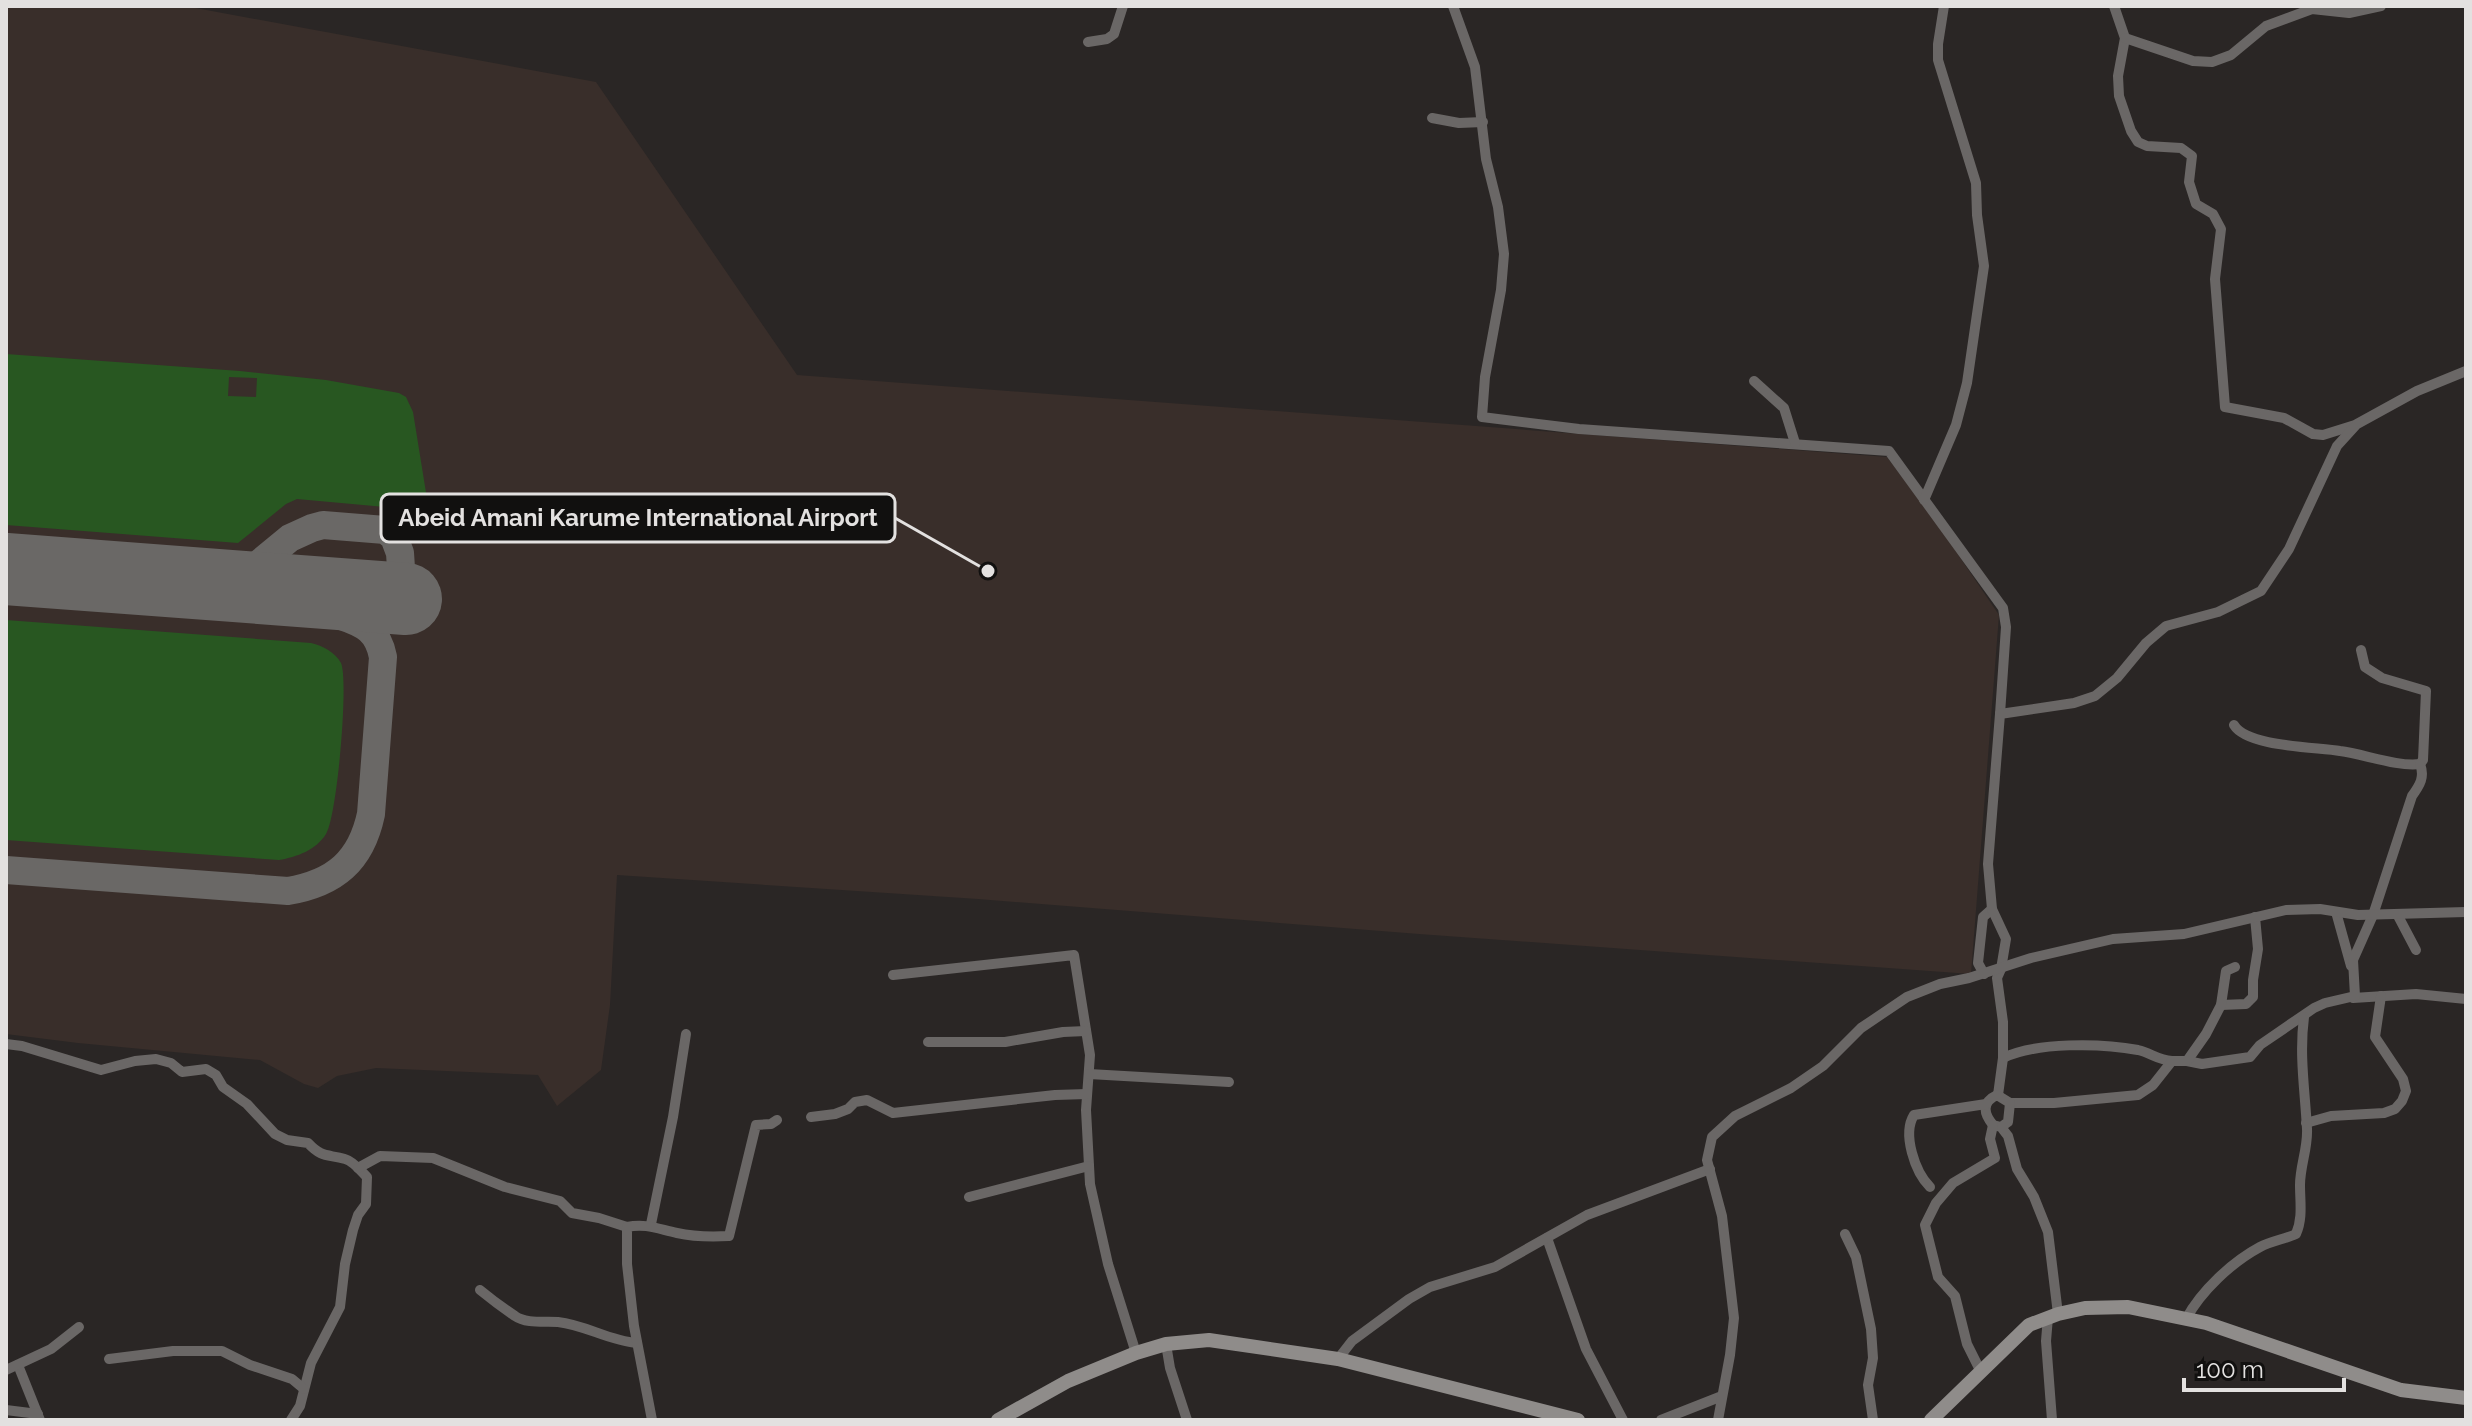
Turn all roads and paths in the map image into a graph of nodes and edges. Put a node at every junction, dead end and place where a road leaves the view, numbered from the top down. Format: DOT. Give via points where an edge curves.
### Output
graph roads {
  1 [pos="1123,6"];
  2 [pos="1453,6"];
  3 [pos="1944,6"];
  4 [pos="2114,6"];
  5 [pos="2381,6"];
  6 [pos="2125,38"];
  7 [pos="1088,42"];
  8 [pos="1432,118"];
  9 [pos="1483,122"];
  10 [pos="2466,371"];
  11 [pos="1754,381"];
  12 [pos="2357,424"];
  13 [pos="1795,443"];
  14 [pos="1924,500"];
  15 [pos="2361,650"];
  16 [pos="2000,714"];
  17 [pos="2234,725"];
  18 [pos="2420,764"];
  19 [pos="1992,909"];
  20 [pos="2336,912"];
  21 [pos="2466,912"];
  22 [pos="2397,914"];
  23 [pos="2373,915"];
  24 [pos="2255,917"];
  25 [pos="2416,950"];
  26 [pos="2235,967"];
  27 [pos="2001,969"];
  28 [pos="2353,972"];
  29 [pos="1984,974"];
  30 [pos="893,975"];
  31 [pos="2381,996"];
  32 [pos="2353,998"];
  33 [pos="2466,999"];
  34 [pos="2221,1005"];
  35 [pos="2304,1017"];
  36 [pos="1086,1031"];
  37 [pos="686,1034"];
  38 [pos="928,1042"];
  39 [pos="6,1044"];
  40 [pos="2003,1058"];
  41 [pos="2172,1061"];
  42 [pos="2187,1061"];
  43 [pos="1089,1074"];
  44 [pos="1229,1082"];
  45 [pos="1087,1094"];
  46 [pos="1998,1095"];
  47 [pos="2010,1103"];
  48 [pos="1986,1104"];
  49 [pos="811,1117"];
  50 [pos="777,1120"];
  51 [pos="2306,1123"];
  52 [pos="1997,1126"];
  53 [pos="1089,1166"];
  54 [pos="358,1168"];
  55 [pos="1710,1169"];
  56 [pos="1930,1187"];
  57 [pos="1948,1188"];
  58 [pos="969,1197"];
  59 [pos="1935,1206"];
  60 [pos="651,1224"];
  61 [pos="627,1227"];
  62 [pos="1845,1234"];
  63 [pos="1547,1238"];
  64 [pos="480,1290"];
  65 [pos="2053,1316"];
  66 [pos="2186,1319"];
  67 [pos="79,1327"];
  68 [pos="637,1343"];
  69 [pos="1166,1344"];
  70 [pos="1136,1353"];
  71 [pos="109,1359"];
  72 [pos="1338,1359"];
  73 [pos="18,1365"];
  74 [pos="6,1370"];
  75 [pos="1980,1370"];
  76 [pos="304,1389"];
  77 [pos="1722,1396"];
  78 [pos="2466,1398"];
  79 [pos="6,1410"];
  80 [pos="39,1417"];
  81 [pos="291,1420"];
  82 [pos="652,1420"];
  83 [pos="998,1420"];
  84 [pos="1187,1420"];
  85 [pos="1578,1420"];
  86 [pos="1623,1420"];
  87 [pos="1661,1420"];
  88 [pos="1718,1420"];
  89 [pos="1873,1420"];
  90 [pos="1931,1420"];
  91 [pos="2052,1420"];
  1 -- 7 [label="street" via="1114,34"];
  2 -- 9 [label="street" via="1475,67"];
  3 -- 14 [label="street" via="1938,60 1976,183 1984,266 1967,383 1956,425"];
  4 -- 6 [label="street"];
  5 -- 6 [label="street" via="2349,13 2312,9 2266,26 2231,55 2212,62 2193,61"];
  6 -- 12 [label="street" via="2119,96 2131,131 2147,146 2188,151 2196,204 2219,221 2215,279 2225,407 2284,418 2313,434"];
  8 -- 9 [label="street"];
  9 -- 13 [label="street" via="1504,254 1482,417"];
  10 -- 12 [label="street"];
  11 -- 13 [label="street" via="1784,408"];
  12 -- 16 [label="street" via="2337,446 2289,549 2261,591 2218,612 2166,626 2095,696"];
  13 -- 14 [label="street" via="1889,451"];
  14 -- 16 [label="street" via="2003,608"];
  15 -- 18 [label="street" via="2365,667 2373,674 2426,691"];
  16 -- 19 [label="street" via="1988,864"];
  17 -- 18 [label="street" via="2241,733 2294,747"];
  18 -- 23 [label="street" via="2421,784 2401,825"];
  19 -- 27 [label="street" via="2006,939"];
  19 -- 29 [label="street" via="1983,917 1978,963"];
  20 -- 23 [label="street"];
  20 -- 24 [label="street" via="2286,910"];
  20 -- 28 [label="street"];
  21 -- 22 [label="street"];
  22 -- 23 [label="street"];
  22 -- 25 [label="street"];
  23 -- 28 [label="street"];
  24 -- 27 [label="street" via="2184,934 2113,939"];
  24 -- 34 [label="street" via="2253,997 2246,1004"];
  26 -- 34 [label="street" via="2225,972"];
  27 -- 29 [label="street"];
  27 -- 40 [label="street" via="1997,978"];
  28 -- 32 [label="street"];
  29 -- 55 [label="street" via="1907,997 1861,1028 1823,1066 1735,1116 1712,1137"];
  30 -- 36 [label="street" via="1074,955"];
  31 -- 32 [label="street"];
  31 -- 33 [label="street"];
  31 -- 51 [label="street" via="2375,1037 2403,1079 2402,1101 2384,1113"];
  32 -- 35 [label="street" via="2325,1003"];
  34 -- 42 [label="street"];
  35 -- 42 [label="street" via="2250,1057"];
  35 -- 51 [label="street"];
  36 -- 38 [label="street" via="1005,1042"];
  36 -- 43 [label="street"];
  37 -- 60 [label="street"];
  39 -- 54 [label="street" via="101,1070 146,1059 171,1063 182,1072 206,1069 275,1134 308,1143 317,1152 347,1159"];
  40 -- 41 [label="street" via="2037,1048 2087,1045 2130,1049"];
  40 -- 46 [label="street"];
  41 -- 42 [label="street"];
  41 -- 47 [label="street" via="2138,1095"];
  43 -- 44 [label="street"];
  43 -- 45 [label="street"];
  45 -- 49 [label="street" via="893,1113 867,1100 835,1114"];
  45 -- 53 [label="street"];
  46 -- 47 [label="street"];
  46 -- 48 [label="street"];
  47 -- 52 [label="street" via="2008,1122"];
  48 -- 52 [label="street" via="1986,1117"];
  48 -- 56 [label="street" via="1914,1115 1910,1120 1911,1147"];
  50 -- 60 [label="street" via="753,1128 729,1236 706,1238"];
  51 -- 66 [label="street" via="2301,1224 2296,1234 2261,1246 2228,1270"];
  52 -- 57 [label="street" via="1990,1139 1995,1158"];
  52 -- 65 [label="street" via="2008,1136 2017,1169 2048,1232"];
  53 -- 58 [label="street"];
  53 -- 70 [label="street" via="1108,1264"];
  54 -- 61 [label="street" via="380,1156 433,1158 505,1187 560,1201 572,1213"];
  54 -- 76 [label="street" via="367,1177 366,1204 353,1230 340,1307 311,1363"];
  55 -- 63 [label="street" via="1587,1215"];
  55 -- 77 [label="street" via="1722,1216 1734,1318"];
  56 -- 57 [label="street"];
  56 -- 59 [label="street" via="1929,1199"];
  57 -- 59 [label="street"];
  59 -- 75 [label="street" via="1925,1225 1932,1257 1938,1277 1955,1296"];
  60 -- 61 [label="street"];
  61 -- 68 [label="street"];
  62 -- 89 [label="street" via="1856,1257 1871,1329 1868,1385"];
  63 -- 72 [label="street" via="1495,1267 1409,1299 1352,1341"];
  63 -- 86 [label="street" via="1586,1349"];
  64 -- 68 [label="street" via="516,1317"];
  65 -- 66 [label="street" via="2085,1308 2128,1307"];
  65 -- 75 [label="street" via="2029,1325"];
  65 -- 91 [label="street" via="2046,1341"];
  66 -- 78 [label="street" via="2401,1390"];
  67 -- 73 [label="street"];
  68 -- 82 [label="street"];
  69 -- 70 [label="street"];
  69 -- 72 [label="street" via="1209,1340"];
  69 -- 84 [label="street"];
  70 -- 83 [label="street" via="1068,1381"];
  71 -- 76 [label="street" via="222,1351 292,1379"];
  72 -- 85 [label="street"];
  73 -- 74 [label="street"];
  73 -- 80 [label="street"];
  75 -- 90 [label="street"];
  76 -- 81 [label="street"];
  77 -- 87 [label="street"];
  77 -- 88 [label="street"];
  79 -- 80 [label="street"];
}
